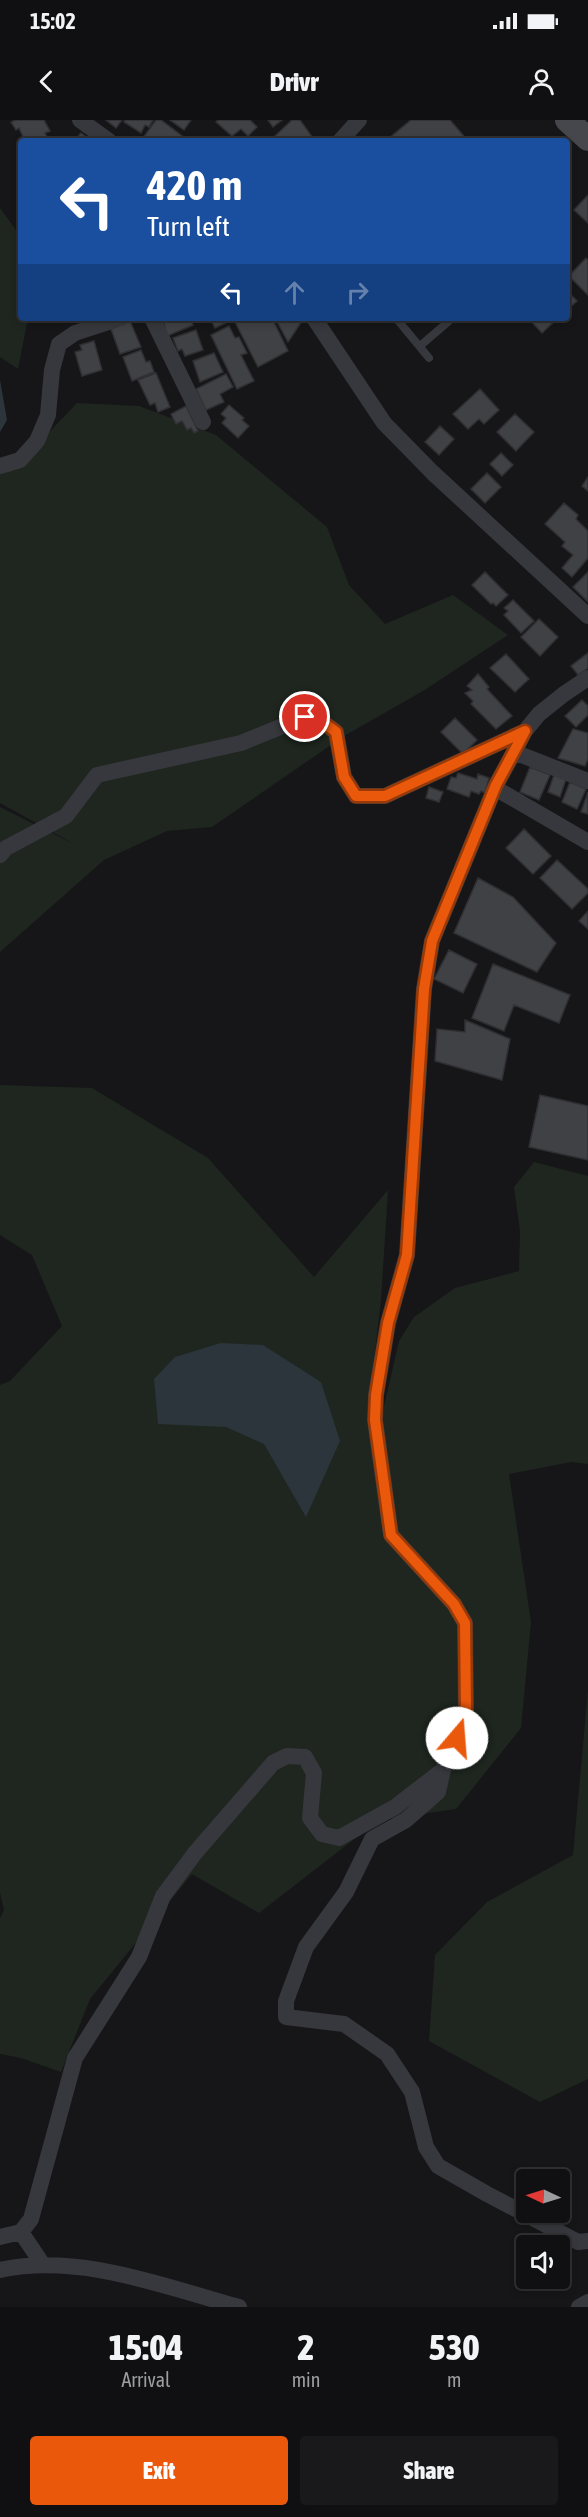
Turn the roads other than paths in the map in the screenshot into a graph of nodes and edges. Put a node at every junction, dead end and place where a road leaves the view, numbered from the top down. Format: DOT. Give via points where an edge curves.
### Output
graph roads {
  1 [pos="80,120"];
  2 [pos="359,120"];
  3 [pos="567,120"];
  4 [pos="105,138"];
  5 [pos="343,138"];
  6 [pos="588,139"];
  7 [pos="112,321"];
  8 [pos="153,321"];
  9 [pos="316,321"];
  10 [pos="399,321"];
  11 [pos="449,321"];
  12 [pos="420,346"];
  13 [pos="429,358"];
  14 [pos="203,422"];
  15 [pos="0,466"];
  16 [pos="588,616"];
  17 [pos="588,678"];
  18 [pos="525,731"];
  19 [pos="514,752"];
  20 [pos="588,780"];
  21 [pos="495,788"];
  22 [pos="588,842"];
  23 [pos="0,855"];
  24 [pos="443,1770"];
  25 [pos="21,2232"];
  26 [pos="0,2237"];
  27 [pos="588,2241"];
  28 [pos="43,2265"];
  29 [pos="0,2270"];
  30 [pos="588,2302"];
  31 [pos="239,2307"];
  32 [pos="579,2307"];
  1 -- 4 [label="street"];
  2 -- 5 [label="street"];
  3 -- 6 [label="street"];
  7 -- 15 [label="street" via="75,333 58,344 48,415 37,441 20,460"];
  8 -- 14 [label="street"];
  9 -- 16 [label="street" via="384,423"];
  10 -- 12 [label="lane"];
  11 -- 12 [label="lane"];
  12 -- 13 [label="lane"];
  17 -- 18 [label="street" via="556,700"];
  18 -- 19 [label="street"];
  18 -- 23 [label="street" via="385,796 356,796 344,777 336,732 320,720 305,717 241,743 97,774 66,816"];
  19 -- 20 [label="street"];
  19 -- 21 [label="street"];
  21 -- 22 [label="street"];
  21 -- 24 [label="street" via="432,941 424,989 407,1255 388,1323 375,1412 391,1535 454,1604 465,1623 466,1711"];
  24 -- 25 [label="street" via="395,1807 339,1838 322,1834 310,1818 314,1773 304,1757 287,1756 273,1763 163,1896 139,1957 75,2058 31,2219"];
  24 -- 27 [label="street" via="438,1791 406,1820 372,1839 346,1892 306,1947 286,2001 285,2017 344,2024 387,2054 412,2092 426,2147 438,2166 578,2242"];
  25 -- 26 [label="street"];
  25 -- 28 [label="street"];
  28 -- 29 [label="street"];
  28 -- 31 [label="street" via="114,2272"];
  30 -- 32 [label="street"];
}
